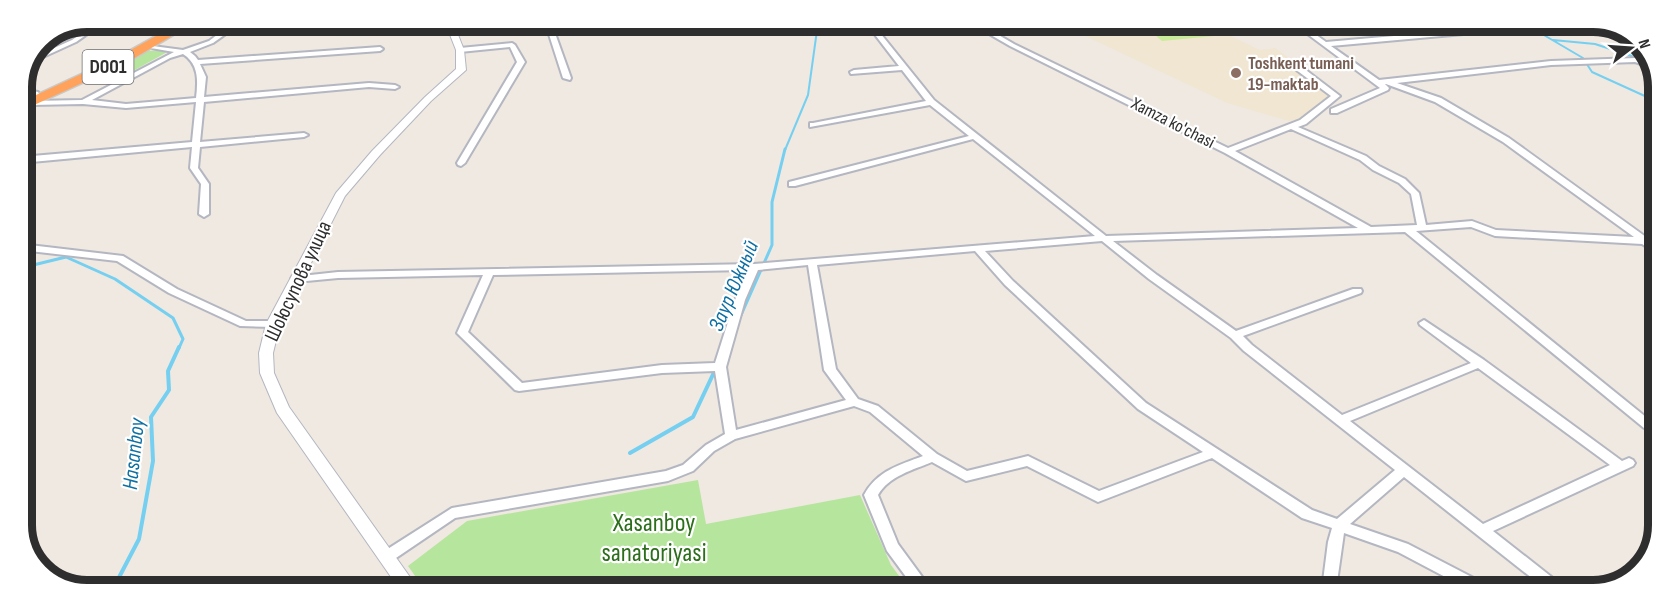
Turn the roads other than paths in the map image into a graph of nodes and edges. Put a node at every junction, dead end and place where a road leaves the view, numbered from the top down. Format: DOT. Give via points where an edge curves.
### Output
graph roads {
  1 [pos="87,32"];
  2 [pos="164,32"];
  3 [pos="170,32"];
  4 [pos="224,32"];
  5 [pos="453,32"];
  6 [pos="551,32"];
  7 [pos="876,32"];
  8 [pos="989,32"];
  9 [pos="1308,32"];
  10 [pos="1462,32"];
  11 [pos="149,43"];
  12 [pos="1325,44"];
  13 [pos="380,49"];
  14 [pos="460,50"];
  15 [pos="185,52"];
  16 [pos="41,56"];
  17 [pos="196,62"];
  18 [pos="1642,62"];
  19 [pos="1291,63"];
  20 [pos="903,68"];
  21 [pos="854,72"];
  22 [pos="567,78"];
  23 [pos="1387,82"];
  24 [pos="1377,83"];
  25 [pos="395,87"];
  26 [pos="32,99"];
  27 [pos="201,100"];
  28 [pos="32,101"];
  29 [pos="83,102"];
  30 [pos="931,102"];
  31 [pos="1334,111"];
  32 [pos="813,125"];
  33 [pos="1290,126"];
  34 [pos="304,135"];
  35 [pos="973,137"];
  36 [pos="198,144"];
  37 [pos="1228,151"];
  38 [pos="32,159"];
  39 [pos="461,163"];
  40 [pos="792,184"];
  41 [pos="204,214"];
  42 [pos="1422,228"];
  43 [pos="1370,230"];
  44 [pos="1407,230"];
  45 [pos="1107,238"];
  46 [pos="1646,241"];
  47 [pos="32,248"];
  48 [pos="977,248"];
  49 [pos="812,262"];
  50 [pos="754,267"];
  51 [pos="489,272"];
  52 [pos="296,279"];
  53 [pos="1357,291"];
  54 [pos="1424,323"];
  55 [pos="273,324"];
  56 [pos="1235,335"];
  57 [pos="1480,363"];
  58 [pos="720,367"];
  59 [pos="854,402"];
  60 [pos="1342,420"];
  61 [pos="1648,425"];
  62 [pos="730,436"];
  63 [pos="1213,453"];
  64 [pos="933,457"];
  65 [pos="1404,469"];
  66 [pos="1340,524"];
  67 [pos="1483,530"];
  68 [pos="388,556"];
  69 [pos="403,579"];
  70 [pos="917,579"];
  71 [pos="1330,579"];
  72 [pos="1463,579"];
  73 [pos="1544,579"];
  1 -- 16 [label="street"];
  2 -- 11 [label="highway, D001"];
  3 -- 11 [label="highway, D001"];
  4 -- 15 [label="street"];
  5 -- 14 [label="street"];
  6 -- 22 [label="street"];
  7 -- 20 [label="street"];
  8 -- 37 [label="street, Xamza ko'chasi"];
  9 -- 12 [label="street"];
  10 -- 12 [label="street"];
  11 -- 15 [label="street"];
  11 -- 26 [label="highway, D001"];
  12 -- 24 [label="street"];
  13 -- 17 [label="street"];
  14 -- 39 [label="street" via="512,45 521,62"];
  14 -- 52 [label="street, Шоюсупова улица" via="459,74 428,99 345,187"];
  15 -- 17 [label="street"];
  15 -- 29 [label="street"];
  17 -- 27 [label="street" via="202,77"];
  18 -- 23 [label="street" via="1551,63"];
  19 -- 33 [label="street" via="1336,96 1303,122"];
  20 -- 21 [label="street"];
  20 -- 30 [label="street"];
  23 -- 24 [label="street"];
  23 -- 46 [label="street" via="1438,100 1506,140"];
  24 -- 31 [label="street" via="1385,90"];
  25 -- 27 [label="street" via="369,85"];
  27 -- 29 [label="street" via="126,106"];
  27 -- 36 [label="street"];
  28 -- 29 [label="street"];
  30 -- 32 [label="street"];
  30 -- 35 [label="street"];
  33 -- 37 [label="street"];
  33 -- 42 [label="street" via="1364,158 1402,181 1415,193"];
  34 -- 36 [label="street"];
  35 -- 40 [label="street"];
  35 -- 45 [label="street"];
  36 -- 38 [label="street"];
  36 -- 41 [label="street" via="194,168 205,184"];
  37 -- 43 [label="street, Xamza ko'chasi"];
  42 -- 44 [label="street"];
  42 -- 46 [label="street" via="1472,224 1495,233"];
  43 -- 44 [label="street"];
  43 -- 45 [label="street"];
  44 -- 61 [label="street"];
  45 -- 48 [label="street"];
  45 -- 56 [label="street" via="1153,277"];
  47 -- 55 [label="street" via="120,258 173,291 244,324"];
  48 -- 49 [label="street"];
  48 -- 63 [label="street" via="1121,388"];
  49 -- 50 [label="street"];
  49 -- 59 [label="street" via="830,370"];
  50 -- 51 [label="street"];
  50 -- 58 [label="street"];
  51 -- 52 [label="street" via="338,274"];
  51 -- 58 [label="street" via="462,333 519,387 662,369"];
  52 -- 55 [label="street, Шоюсупова улица"];
  53 -- 56 [label="street"];
  54 -- 57 [label="street"];
  55 -- 68 [label="street, Шоюсупова улица" via="265,363 275,396"];
  56 -- 60 [label="street"];
  57 -- 60 [label="street"];
  57 -- 67 [label="street" via="1625,464"];
  58 -- 62 [label="street"];
  59 -- 62 [label="street"];
  59 -- 64 [label="street" via="874,409"];
  60 -- 65 [label="street"];
  62 -- 68 [label="street" via="688,468 669,476 452,513"];
  63 -- 64 [label="street" via="1098,497 1028,461 966,476"];
  63 -- 66 [label="street" via="1307,514"];
  64 -- 70 [label="street" via="888,476 875,485 871,495 892,547"];
  65 -- 66 [label="street"];
  65 -- 67 [label="street"];
  66 -- 71 [label="street"];
  66 -- 72 [label="street" via="1403,548"];
  67 -- 73 [label="street"];
  68 -- 69 [label="street, Шоюсупова улица"];
}
